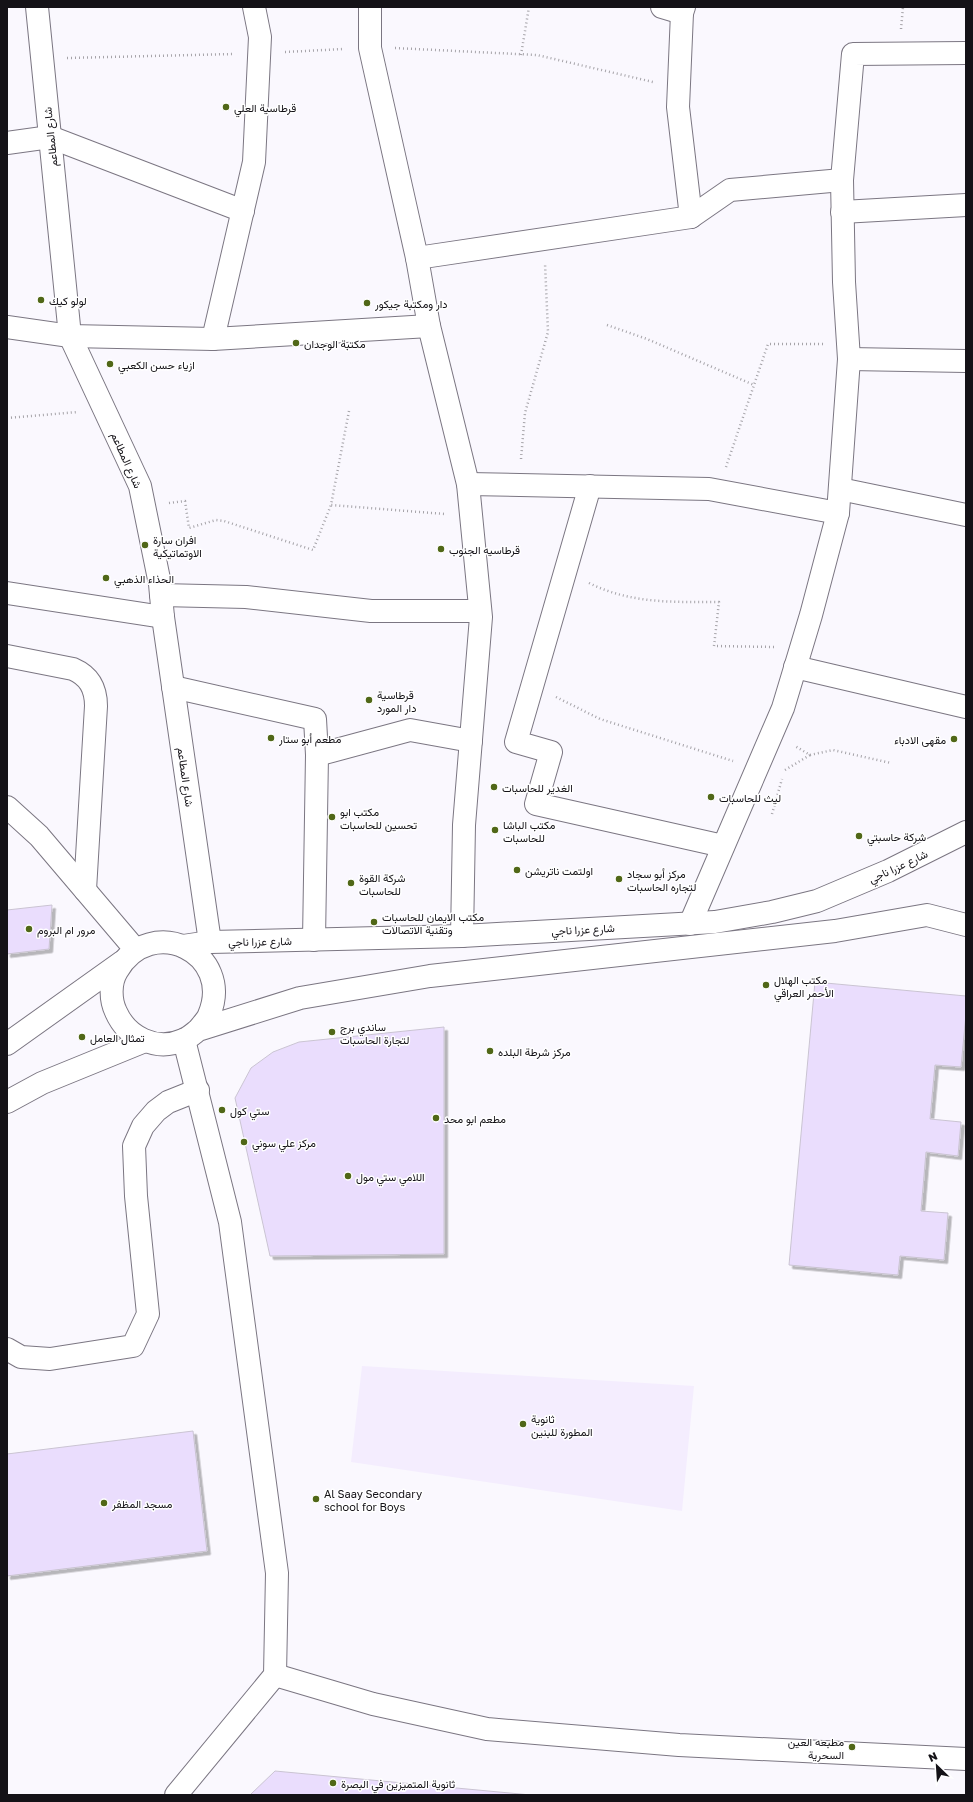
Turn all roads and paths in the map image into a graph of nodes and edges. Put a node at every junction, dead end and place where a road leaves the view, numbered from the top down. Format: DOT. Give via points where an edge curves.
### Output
graph roads {
  1 [pos="38,7"];
  2 [pos="254,7"];
  3 [pos="370,7"];
  4 [pos="528,7"];
  5 [pos="676,9"];
  6 [pos="966,53"];
  7 [pos="521,55"];
  8 [pos="50,137"];
  9 [pos="7,143"];
  10 [pos="842,180"];
  11 [pos="966,205"];
  12 [pos="243,211"];
  13 [pos="842,212"];
  14 [pos="691,217"];
  15 [pos="544,239"];
  16 [pos="417,258"];
  17 [pos="607,325"];
  18 [pos="7,326"];
  19 [pos="429,326"];
  20 [pos="70,336"];
  21 [pos="213,339"];
  22 [pos="849,351"];
  23 [pos="966,361"];
  24 [pos="754,385"];
  25 [pos="104,410"];
  26 [pos="349,411"];
  27 [pos="7,418"];
  28 [pos="468,484"];
  29 [pos="519,485"];
  30 [pos="590,486"];
  31 [pos="840,489"];
  32 [pos="718,490"];
  33 [pos="331,505"];
  34 [pos="144,506"];
  35 [pos="838,513"];
  36 [pos="966,515"];
  37 [pos="471,516"];
  38 [pos="565,571"];
  39 [pos="7,593"];
  40 [pos="161,595"];
  41 [pos="480,611"];
  42 [pos="163,617"];
  43 [pos="7,656"];
  44 [pos="798,657"];
  45 [pos="532,685"];
  46 [pos="173,687"];
  47 [pos="966,707"];
  48 [pos="773,732"];
  49 [pos="471,741"];
  50 [pos="317,755"];
  51 [pos="810,755"];
  52 [pos="892,763"];
  53 [pos="757,768"];
  54 [pos="784,771"];
  55 [pos="782,778"];
  56 [pos="7,807"];
  57 [pos="772,814"];
  58 [pos="966,832"];
  59 [pos="724,846"];
  60 [pos="85,890"];
  61 [pos="690,924"];
  62 [pos="966,925"];
  63 [pos="462,936"];
  64 [pos="314,940"];
  65 [pos="210,942"];
  66 [pos="183,946"];
  67 [pos="129,955"];
  68 [pos="191,1035"];
  69 [pos="145,1041"];
  70 [pos="7,1044"];
  71 [pos="198,1090"];
  72 [pos="7,1102"];
  73 [pos="7,1349"];
  74 [pos="275,1675"];
  75 [pos="966,1759"];
  76 [pos="176,1795"];
  1 -- 8 [label="street, شارع المطاعم"];
  2 -- 12 [label="street" via="260,37 254,162"];
  3 -- 16 [label="street" via="370,48"];
  4 -- 7 [label="path"];
  5 -- 14 [label="street" via="678,107"];
  6 -- 10 [label="street" via="853,54"];
  8 -- 9 [label="street"];
  8 -- 12 [label="street"];
  8 -- 20 [label="street, شارع المطاعم"];
  10 -- 13 [label="street"];
  10 -- 14 [label="street" via="730,190"];
  11 -- 13 [label="street"];
  12 -- 21 [label="street"];
  13 -- 22 [label="street"];
  14 -- 15 [label="street"];
  15 -- 16 [label="street"];
  15 -- 29 [label="path" via="548,332 525,413"];
  16 -- 19 [label="street"];
  17 -- 24 [label="path" via="647,339"];
  18 -- 20 [label="street"];
  19 -- 21 [label="street"];
  19 -- 28 [label="street"];
  20 -- 21 [label="street"];
  20 -- 25 [label="street, شارع المطاعم"];
  22 -- 23 [label="street"];
  22 -- 24 [label="path" via="768,344"];
  22 -- 31 [label="street"];
  24 -- 32 [label="path"];
  25 -- 27 [label="path"];
  25 -- 34 [label="street, شارع المطاعم" via="140,486"];
  26 -- 33 [label="path"];
  28 -- 29 [label="street"];
  28 -- 37 [label="street"];
  29 -- 30 [label="street"];
  30 -- 32 [label="street"];
  30 -- 38 [label="street"];
  31 -- 35 [label="street"];
  31 -- 36 [label="street"];
  32 -- 35 [label="street"];
  33 -- 34 [label="path" via="313,550 224,521 216,520 189,528 185,501"];
  33 -- 37 [label="path"];
  34 -- 40 [label="street, شارع المطاعم"];
  35 -- 44 [label="street"];
  37 -- 41 [label="street"];
  38 -- 44 [label="path" via="607,592 651,601 719,602 714,646"];
  38 -- 45 [label="street"];
  39 -- 42 [label="street"];
  40 -- 41 [label="street" via="246,597 371,611"];
  40 -- 42 [label="street, شارع المطاعم"];
  41 -- 49 [label="street"];
  42 -- 46 [label="street, شارع المطاعم"];
  43 -- 60 [label="street" via="82,673 93,687 96,696"];
  44 -- 47 [label="street"];
  44 -- 48 [label="street"];
  45 -- 53 [label="path" via="600,719"];
  45 -- 59 [label="street" via="516,742 551,752 536,804"];
  46 -- 50 [label="street" via="315,720"];
  46 -- 65 [label="street, شارع المطاعم"];
  48 -- 51 [label="path"];
  48 -- 53 [label="street"];
  49 -- 50 [label="street" via="410,730"];
  49 -- 63 [label="street" via="464,825"];
  50 -- 64 [label="street"];
  51 -- 52 [label="path" via="833,750"];
  51 -- 54 [label="path"];
  53 -- 59 [label="street"];
  55 -- 57 [label="path"];
  56 -- 60 [label="street" via="40,836"];
  58 -- 61 [label="street, شارع عزرا ناجي" via="888,871 817,901 772,912"];
  59 -- 61 [label="street"];
  60 -- 67 [label="street"];
  61 -- 63 [label="street, شارع عزرا ناجي"];
  62 -- 68 [label="street" via="927,915 835,931 430,976 300,998"];
  63 -- 64 [label="street, شارع عزرا ناجي"];
  64 -- 65 [label="street, شارع عزرا ناجي"];
  65 -- 66 [label="street, شارع عزرا ناجي"];
  66 -- 67 [label="street" via="167,942 151,943"];
  66 -- 68 [label="street" via="197,954 208,968 214,984 214,1000 209,1016"];
  67 -- 69 [label="street" via="115,975 113,1007 120,1021 131,1033"];
  67 -- 70 [label="street"];
  68 -- 69 [label="street" via="172,1044"];
  68 -- 71 [label="street"];
  69 -- 72 [label="street" via="42,1083"];
  71 -- 73 [label="street" via="168,1102 156,1111 143,1126 134,1146 136,1196 148,1314 133,1346 50,1359 21,1357"];
  71 -- 74 [label="street" via="230,1222 277,1573"];
  74 -- 75 [label="street" via="373,1704 488,1730 679,1745"];
  74 -- 76 [label="street"];
}
